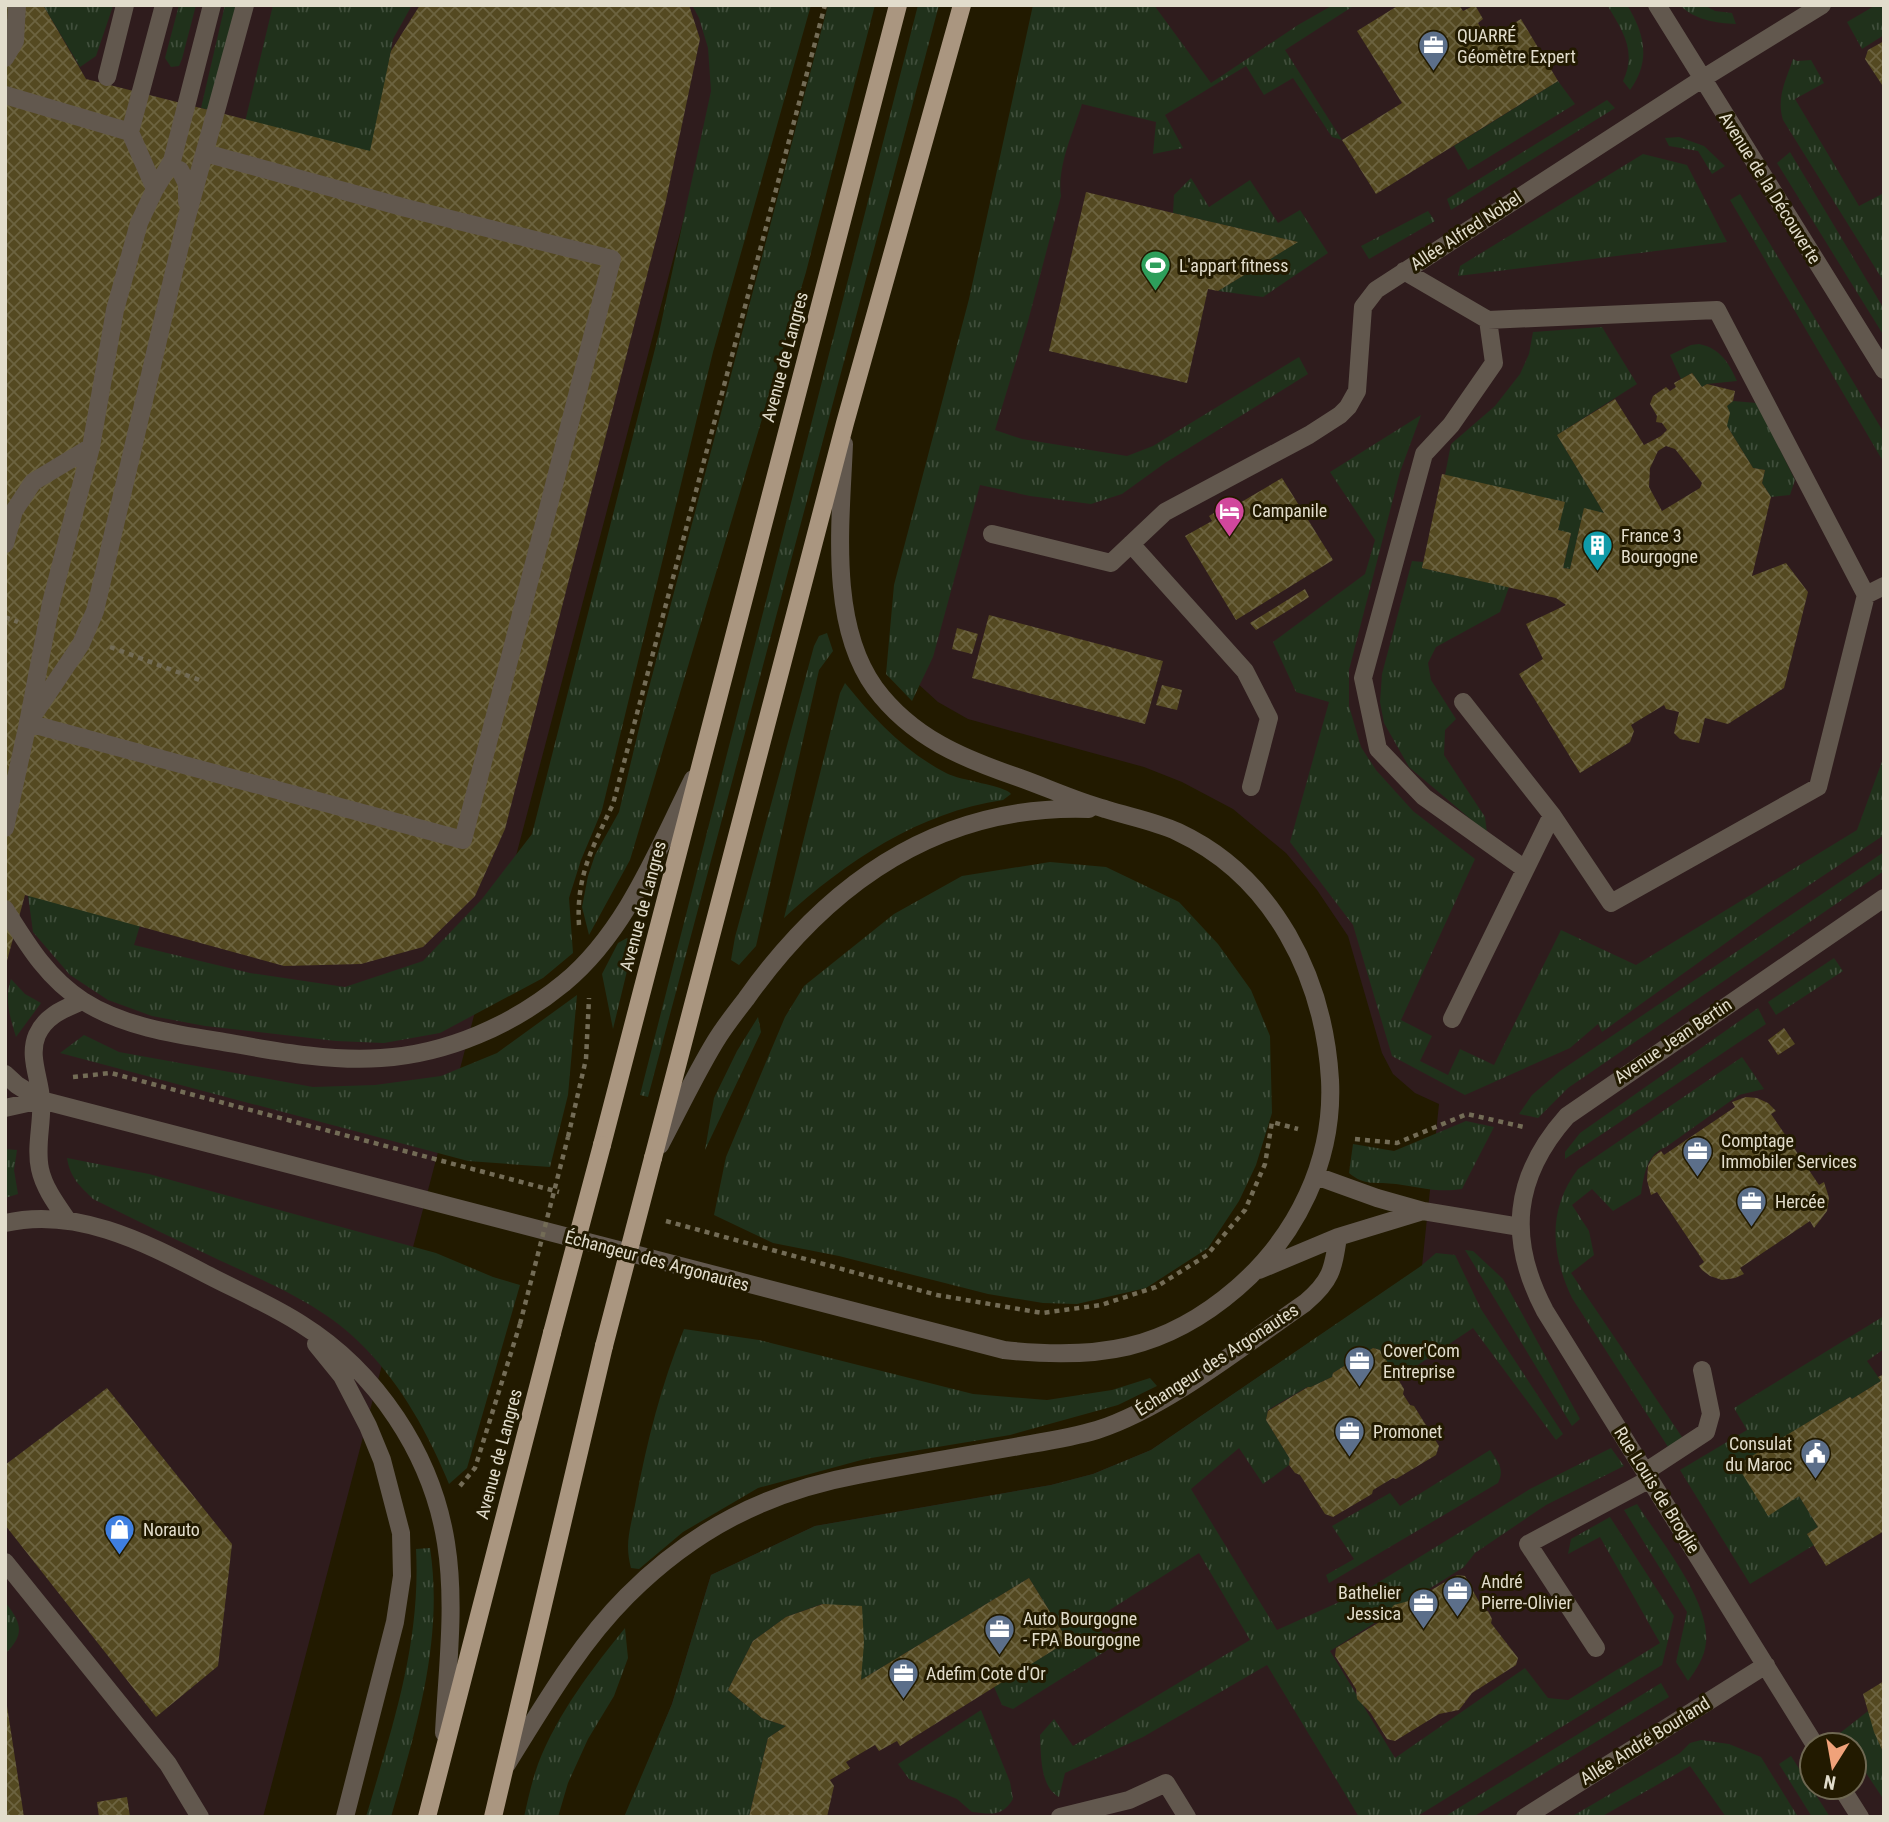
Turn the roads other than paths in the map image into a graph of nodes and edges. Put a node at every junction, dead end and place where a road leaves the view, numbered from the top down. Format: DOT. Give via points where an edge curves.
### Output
graph roads {
  1 [pos="17,5"];
  2 [pos="125,5"];
  3 [pos="164,5"];
  4 [pos="212,5"];
  5 [pos="245,5"];
  6 [pos="898,5"];
  7 [pos="962,5"];
  8 [pos="1657,5"];
  9 [pos="1822,5"];
  10 [pos="5,58"];
  11 [pos="107,77"];
  12 [pos="1702,79"];
  13 [pos="5,96"];
  14 [pos="130,132"];
  15 [pos="205,153"];
  16 [pos="180,170"];
  17 [pos="155,189"];
  18 [pos="186,220"];
  19 [pos="1404,271"];
  20 [pos="1488,320"];
  21 [pos="1884,370"];
  22 [pos="845,423"];
  23 [pos="91,447"];
  24 [pos="992,534"];
  25 [pos="5,544"];
  26 [pos="1131,544"];
  27 [pos="1884,586"];
  28 [pos="1866,595"];
  29 [pos="1463,702"];
  30 [pos="28,723"];
  31 [pos="701,764"];
  32 [pos="1251,787"];
  33 [pos="1105,809"];
  34 [pos="1552,815"];
  35 [pos="5,828"];
  36 [pos="1525,869"];
  37 [pos="1881,905"];
  38 [pos="5,909"];
  39 [pos="82,1000"];
  40 [pos="1452,1019"];
  41 [pos="5,1074"];
  42 [pos="41,1100"];
  43 [pos="5,1108"];
  44 [pos="653,1158"];
  45 [pos="1316,1176"];
  46 [pos="1423,1211"];
  47 [pos="68,1221"];
  48 [pos="5,1223"];
  49 [pos="1520,1227"];
  50 [pos="1338,1237"];
  51 [pos="1259,1269"];
  52 [pos="299,1322"];
  53 [pos="1702,1370"];
  54 [pos="1648,1476"];
  55 [pos="5,1562"];
  56 [pos="1596,1648"];
  57 [pos="1766,1665"];
  58 [pos="1806,1731"];
  59 [pos="443,1756"];
  60 [pos="507,1763"];
  61 [pos="1850,1801"];
  62 [pos="200,1817"];
  63 [pos="345,1817"];
  64 [pos="427,1817"];
  65 [pos="493,1817"];
  66 [pos="1060,1817"];
  67 [pos="1187,1817"];
  68 [pos="1525,1817"];
  69 [pos="1860,1817"];
  1 -- 10 [label="street" via="15,41"];
  2 -- 11 [label="street"];
  3 -- 14 [label="street"];
  4 -- 17 [label="street" via="172,161"];
  5 -- 15 [label="street"];
  6 -- 31 [label="main road, Avenue de Langres"];
  7 -- 22 [label="main road"];
  8 -- 12 [label="street, Avenue de la Découverte"];
  9 -- 12 [label="street, Allée Alfred Nobel"];
  12 -- 19 [label="street, Allée Alfred Nobel"];
  12 -- 21 [label="street, Avenue de la Découverte"];
  13 -- 14 [label="street"];
  14 -- 17 [label="street"];
  15 -- 18 [label="street"];
  15 -- 30 [label="street" via="612,259 463,841"];
  16 -- 18 [label="street" via="187,184"];
  17 -- 23 [label="street" via="139,223 116,310"];
  18 -- 30 [label="street" via="95,611 81,644"];
  19 -- 20 [label="street"];
  19 -- 26 [label="street, Allée Alfred Nobel" via="1376,290 1363,307 1357,391 1348,407 1309,435 1166,512"];
  20 -- 28 [label="street" via="1717,310"];
  20 -- 36 [label="street" via="1494,363 1451,425 1424,454 1363,678 1378,749 1424,797"];
  22 -- 33 [label="street, Échangeur des Argonautes" via="840,526 845,614 873,685 904,720 952,751"];
  22 -- 44 [label="main road"];
  23 -- 25 [label="street" via="33,482 14,511"];
  23 -- 30 [label="street" via="51,603"];
  24 -- 26 [label="street, Allée Alfred Nobel" via="1111,563"];
  26 -- 32 [label="street" via="1245,671 1269,718"];
  27 -- 28 [label="street"];
  28 -- 34 [label="street" via="1818,787 1611,903"];
  29 -- 34 [label="street"];
  30 -- 35 [label="street"];
  31 -- 39 [label="street" via="637,889 602,943 542,1000 482,1032 434,1049 379,1059 313,1055 185,1036 104,1013"];
  31 -- 59 [label="main road, Avenue de Langres, bridge"];
  33 -- 44 [label="street, Échangeur des Argonautes" via="1028,812 959,828 910,848 849,886 771,963 715,1041"];
  33 -- 45 [label="street, Échangeur des Argonautes" via="1202,844 1230,864 1295,944 1321,1013 1328,1052 1326,1135"];
  34 -- 36 [label="street"];
  36 -- 40 [label="street"];
  37 -- 49 [label="street, Avenue Jean Bertin" via="1567,1116 1534,1161 1522,1193"];
  38 -- 39 [label="street" via="35,956"];
  39 -- 42 [label="street" via="52,1014 37,1036 34,1056"];
  41 -- 42 [label="street"];
  42 -- 43 [label="street"];
  42 -- 47 [label="street" via="40,1168"];
  42 -- 51 [label="street, Échangeur des Argonautes" via="1004,1350 1047,1355 1132,1346 1172,1333 1221,1302"];
  44 -- 60 [label="main road, bridge" via="604,1346"];
  45 -- 46 [label="street, Échangeur des Argonautes"];
  45 -- 51 [label="street, Échangeur des Argonautes" via="1305,1205"];
  46 -- 49 [label="street, Échangeur des Argonautes"];
  46 -- 50 [label="street, Échangeur des Argonautes"];
  47 -- 48 [label="street"];
  47 -- 52 [label="street" via="111,1230"];
  49 -- 54 [label="street, Rue Louis de Broglie" via="1534,1290"];
  50 -- 51 [label="street, Échangeur des Argonautes"];
  50 -- 60 [label="street, Échangeur des Argonautes" via="1331,1276 1305,1303 1138,1413 1097,1430 1054,1440 855,1475 774,1497 699,1536 626,1597 564,1675"];
  52 -- 59 [label="street" via="359,1370 385,1402 415,1450 439,1509 447,1545 449,1590"];
  52 -- 63 [label="street" via="342,1376 368,1426 401,1533 396,1622"];
  53 -- 54 [label="street" via="1711,1414 1706,1432"];
  54 -- 56 [label="street" via="1528,1544"];
  54 -- 57 [label="street, Rue Louis de Broglie"];
  55 -- 62 [label="street" via="168,1764"];
  57 -- 58 [label="street, Rue Louis de Broglie"];
  57 -- 68 [label="street, Allée André Bourland"];
  59 -- 64 [label="main road, Avenue de Langres"];
  60 -- 65 [label="main road"];
  61 -- 69 [label="street"];
  66 -- 67 [label="street" via="1129,1801 1166,1783"];
}
